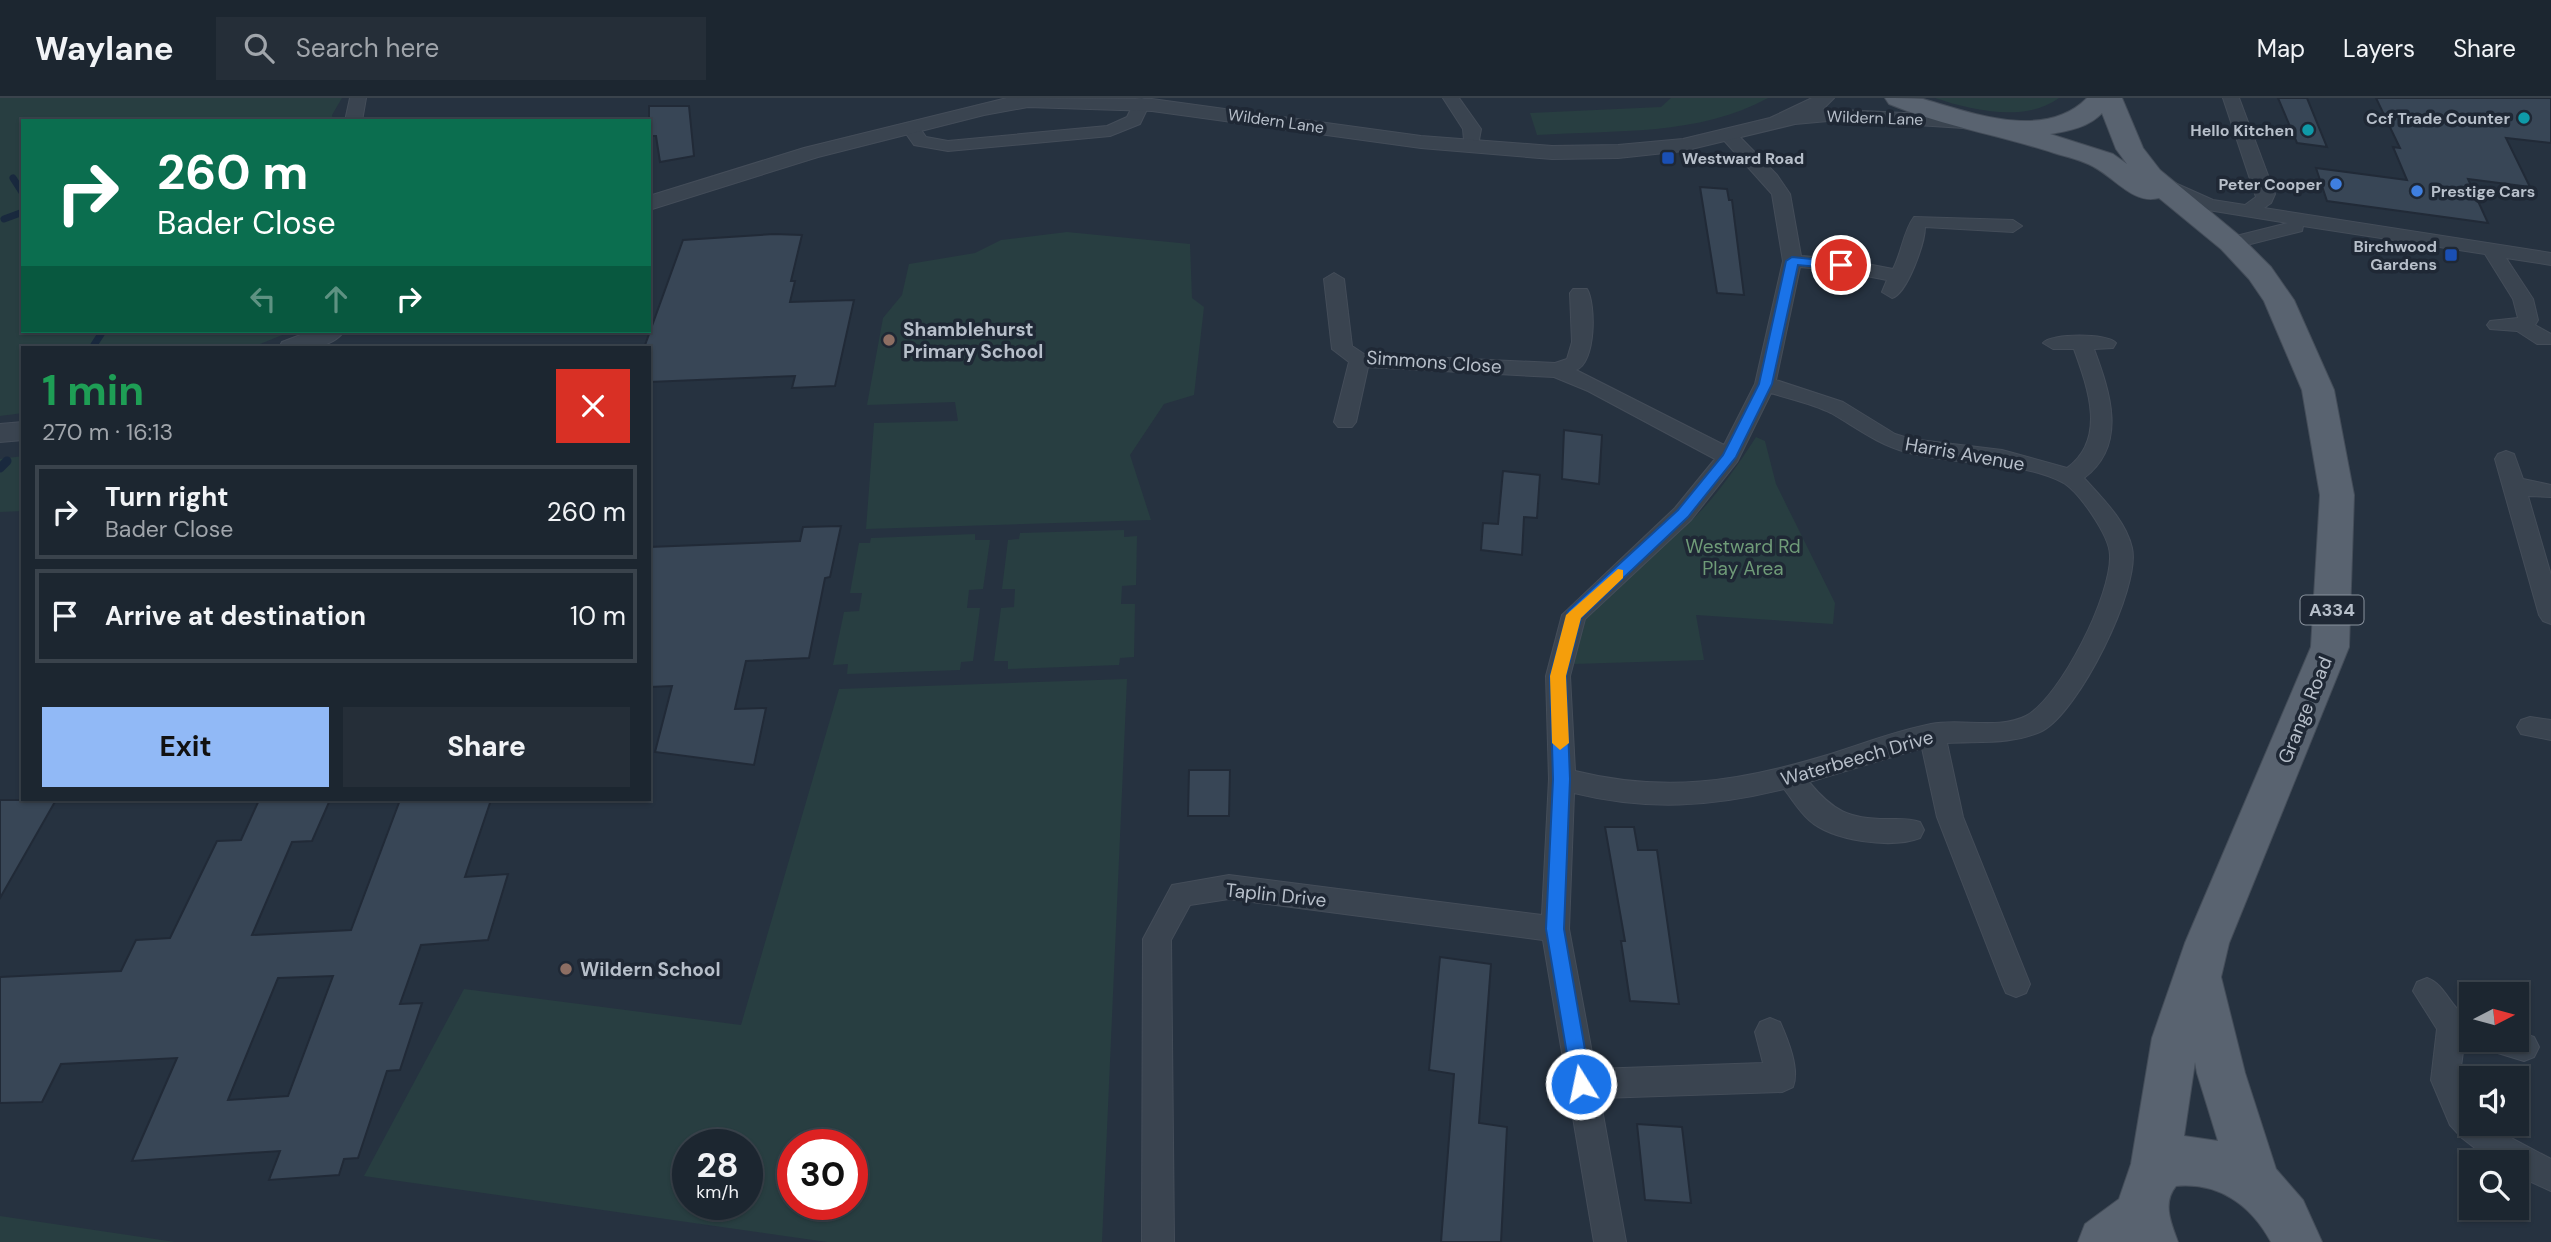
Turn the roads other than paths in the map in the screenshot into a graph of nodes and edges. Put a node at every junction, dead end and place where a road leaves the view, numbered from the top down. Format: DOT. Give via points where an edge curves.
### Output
graph roads {
  1 [pos="358,98"];
  2 [pos="1451,98"];
  3 [pos="1824,98"];
  4 [pos="1898,98"];
  5 [pos="2102,98"];
  6 [pos="2109,98"];
  7 [pos="2231,98"];
  8 [pos="1142,103"];
  9 [pos="353,119"];
  10 [pos="1786,119"];
  11 [pos="1965,122"];
  12 [pos="911,128"];
  13 [pos="2005,128"];
  14 [pos="1729,136"];
  15 [pos="1471,147"];
  16 [pos="651,202"];
  17 [pos="2324,225"];
  18 [pos="2014,226"];
  19 [pos="2239,228"];
  20 [pos="2492,250"];
  21 [pos="2551,259"];
  22 [pos="1792,261"];
  23 [pos="1334,279"];
  24 [pos="1580,293"];
  25 [pos="2497,325"];
  26 [pos="2521,325"];
  27 [pos="327,333"];
  28 [pos="2544,339"];
  29 [pos="2053,343"];
  30 [pos="2082,344"];
  31 [pos="2106,344"];
  32 [pos="296,346"];
  33 [pos="1360,360"];
  34 [pos="1557,370"];
  35 [pos="1765,384"];
  36 [pos="1345,422"];
  37 [pos="21,431"];
  38 [pos="0,433"];
  39 [pos="1729,457"];
  40 [pos="2506,459"];
  41 [pos="2071,477"];
  42 [pos="2512,485"];
  43 [pos="2545,491"];
  44 [pos="2551,615"];
  45 [pos="1932,734"];
  46 [pos="1562,779"];
  47 [pos="1791,779"];
  48 [pos="1911,830"];
  49 [pos="1555,929"];
  50 [pos="2198,978"];
  51 [pos="2017,984"];
  52 [pos="2427,991"];
  53 [pos="2459,1027"];
  54 [pos="1770,1032"];
  55 [pos="2459,1036"];
  56 [pos="1581,1084"];
  57 [pos="2551,1175"];
  58 [pos="2257,1186"];
  59 [pos="2150,1209"];
  60 [pos="2299,1236"];
  61 [pos="1158,1242"];
  62 [pos="1610,1242"];
  63 [pos="2103,1242"];
  1 -- 9 [label="street"];
  2 -- 15 [label="street" via="1472,129"];
  3 -- 10 [label="street, Wildern Lane"];
  4 -- 11 [label="main road"];
  5 -- 13 [label="main road" via="2075,119 2043,127"];
  6 -- 19 [label="main road, Grange Road / A334" via="2130,149 2150,176"];
  7 -- 19 [label="street" via="2266,194"];
  8 -- 12 [label="street, Wildern Lane" via="1026,102"];
  8 -- 12 [label="street" via="1134,120 1110,131 948,146 920,141"];
  8 -- 15 [label="street, Wildern Lane"];
  10 -- 11 [label="street, Wildern Lane" via="1839,114"];
  10 -- 14 [label="street, Wildern Lane"];
  11 -- 13 [label="main road"];
  12 -- 16 [label="street, Wildern Lane" via="805,152"];
  13 -- 19 [label="main road, Grange Road / A334" via="2103,160 2175,211"];
  14 -- 15 [label="street, Wildern Lane" via="1662,149 1584,156"];
  14 -- 22 [label="street" via="1781,194"];
  17 -- 19 [label="street"];
  17 -- 19 [label="street"];
  17 -- 20 [label="street"];
  18 -- 22 [label="street" via="1920,221 1917,243 1894,284 1841,265"];
  19 -- 50 [label="main road, Grange Road / A334" via="2318,390 2337,495 2331,634 2330,647 2207,943"];
  20 -- 21 [label="street"];
  20 -- 26 [label="street" via="2523,299 2528,320"];
  22 -- 35 [label="street"];
  23 -- 33 [label="street, Simmons Close" via="1342,349"];
  24 -- 34 [label="street" via="1581,342 1576,363"];
  25 -- 26 [label="street"];
  26 -- 28 [label="street"];
  27 -- 32 [label="street"];
  29 -- 30 [label="street"];
  30 -- 31 [label="street"];
  30 -- 41 [label="street" via="2101,398 2100,440 2091,460"];
  33 -- 34 [label="street, Simmons Close"];
  33 -- 36 [label="street"];
  34 -- 39 [label="street, Simmons Close"];
  35 -- 39 [label="street"];
  35 -- 41 [label="street, Harris Avenue" via="1836,407 1886,439 2002,458"];
  37 -- 38 [label="street"];
  39 -- 46 [label="street" via="1683,514 1574,615 1558,676"];
  40 -- 42 [label="street"];
  41 -- 45 [label="street, Waterbeech Drive" via="2114,531 2122,555 2117,584 2085,660 2052,709 2035,723"];
  42 -- 43 [label="street"];
  42 -- 44 [label="street"];
  45 -- 47 [label="street, Waterbeech Drive"];
  45 -- 51 [label="street" via="1950,817"];
  46 -- 47 [label="street, Waterbeech Drive" via="1640,796 1726,793"];
  46 -- 49 [label="street"];
  47 -- 48 [label="street" via="1819,813 1858,830"];
  49 -- 56 [label="street"];
  49 -- 61 [label="street, Taplin Drive" via="1229,887 1182,894 1157,939"];
  50 -- 58 [label="main road, Grange Road / A334" via="2221,1073"];
  50 -- 59 [label="main road, Grange Road / A334" via="2175,1038"];
  52 -- 53 [label="street"];
  54 -- 56 [label="street" via="1782,1077"];
  55 -- 57 [label="street" via="2446,1079 2459,1111 2485,1140"];
  56 -- 62 [label="street"];
  58 -- 59 [label="main road" via="2210,1161 2168,1163"];
  58 -- 60 [label="main road"];
  59 -- 63 [label="main road"];
}
